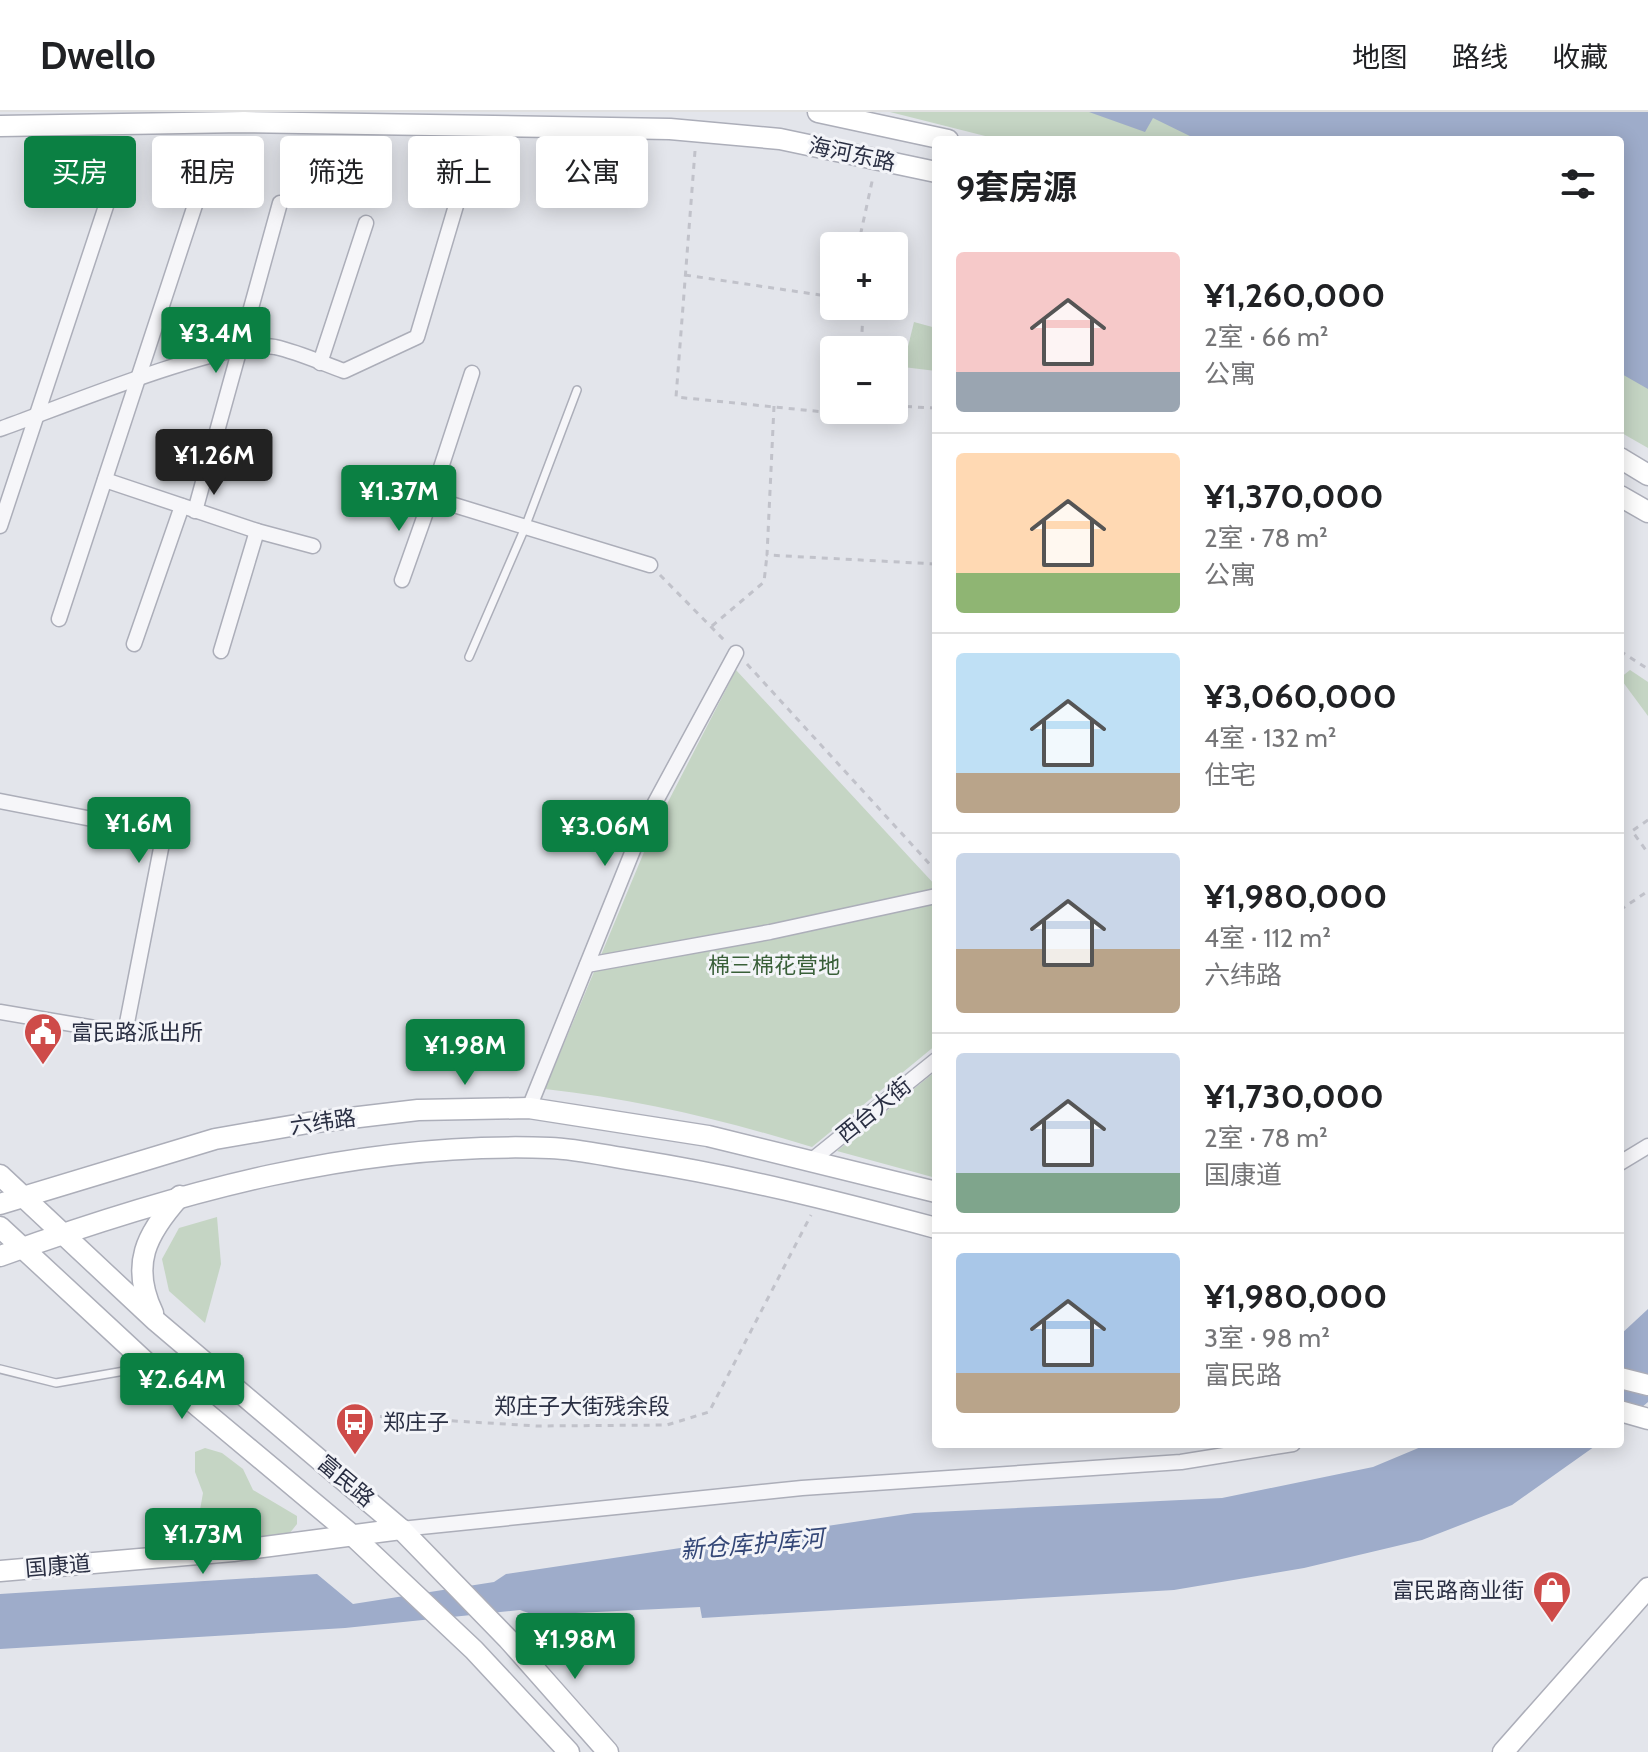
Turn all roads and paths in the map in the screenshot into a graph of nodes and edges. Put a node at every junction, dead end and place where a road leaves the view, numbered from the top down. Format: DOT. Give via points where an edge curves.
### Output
graph roads {
  1 [pos="818,112"];
  2 [pos="0,126"];
  3 [pos="696,132"];
  4 [pos="932,137"];
  5 [pos="877,158"];
  6 [pos="932,171"];
  7 [pos="280,203"];
  8 [pos="105,208"];
  9 [pos="194,208"];
  10 [pos="455,208"];
  11 [pos="366,223"];
  12 [pos="861,232"];
  13 [pos="685,275"];
  14 [pos="820,295"];
  15 [pos="241,349"];
  16 [pos="320,363"];
  17 [pos="472,373"];
  18 [pos="139,380"];
  19 [pos="577,390"];
  20 [pos="774,406"];
  21 [pos="908,407"];
  22 [pos="932,408"];
  23 [pos="820,410"];
  24 [pos="37,416"];
  25 [pos="0,429"];
  26 [pos="1624,460"];
  27 [pos="1648,475"];
  28 [pos="105,480"];
  29 [pos="431,498"];
  30 [pos="1624,498"];
  31 [pos="188,508"];
  32 [pos="1648,512"];
  33 [pos="0,526"];
  34 [pos="524,530"];
  35 [pos="257,531"];
  36 [pos="313,546"];
  37 [pos="767,555"];
  38 [pos="932,564"];
  39 [pos="650,565"];
  40 [pos="402,580"];
  41 [pos="59,619"];
  42 [pos="712,626"];
  43 [pos="134,644"];
  44 [pos="221,651"];
  45 [pos="736,653"];
  46 [pos="1624,654"];
  47 [pos="469,657"];
  48 [pos="1648,669"];
  49 [pos="0,801"];
  50 [pos="1648,820"];
  51 [pos="1648,853"];
  52 [pos="932,867"];
  53 [pos="1648,891"];
  54 [pos="932,897"];
  55 [pos="1624,907"];
  56 [pos="587,965"];
  57 [pos="0,1012"];
  58 [pos="932,1063"];
  59 [pos="529,1108"];
  60 [pos="1648,1146"];
  61 [pos="812,1160"];
  62 [pos="1624,1161"];
  63 [pos="0,1175"];
  64 [pos="932,1191"];
  65 [pos="21,1195"];
  66 [pos="180,1195"];
  67 [pos="820,1198"];
  68 [pos="0,1204"];
  69 [pos="0,1227"];
  70 [pos="932,1227"];
  71 [pos="62,1232"];
  72 [pos="22,1248"];
  73 [pos="0,1256"];
  74 [pos="156,1321"];
  75 [pos="151,1367"];
  76 [pos="0,1369"];
  77 [pos="1624,1379"];
  78 [pos="1648,1385"];
  79 [pos="1624,1412"];
  80 [pos="356,1415"];
  81 [pos="1648,1419"];
  82 [pos="1268,1448"];
  83 [pos="401,1529"];
  84 [pos="352,1535"];
  85 [pos="0,1571"];
  86 [pos="1648,1588"];
  87 [pos="569,1752"];
  88 [pos="608,1752"];
  89 [pos="1503,1752"];
  1 -- 4 [label="main road, 海河东路"];
  2 -- 3 [label="main road, 海河东路" via="244,122"];
  3 -- 5 [label="main road, 海河东路" via="780,139"];
  3 -- 13 [label="path"];
  5 -- 6 [label="main road, 海河东路"];
  5 -- 12 [label="path"];
  7 -- 15 [label="street"];
  8 -- 24 [label="street"];
  9 -- 18 [label="street"];
  10 -- 16 [label="street" via="417,337 344,371"];
  11 -- 16 [label="street"];
  13 -- 14 [label="path"];
  13 -- 20 [label="path" via="676,397"];
  15 -- 16 [label="street" via="273,346"];
  15 -- 18 [label="street"];
  15 -- 31 [label="street"];
  17 -- 29 [label="street"];
  18 -- 24 [label="street"];
  18 -- 28 [label="street"];
  19 -- 34 [label="lane"];
  20 -- 23 [label="path"];
  20 -- 37 [label="path"];
  21 -- 22 [label="path"];
  24 -- 25 [label="street"];
  24 -- 33 [label="street"];
  26 -- 27 [label="main road"];
  28 -- 31 [label="street"];
  28 -- 41 [label="street"];
  29 -- 34 [label="street"];
  29 -- 40 [label="street"];
  30 -- 32 [label="main road"];
  31 -- 35 [label="street"];
  31 -- 43 [label="street"];
  34 -- 39 [label="street"];
  34 -- 47 [label="lane"];
  35 -- 36 [label="street"];
  35 -- 44 [label="street"];
  37 -- 38 [label="path"];
  37 -- 42 [label="path" via="764,582"];
  39 -- 42 [label="path"];
  42 -- 45 [label="path"];
  45 -- 52 [label="path"];
  45 -- 56 [label="street" via="644,823"];
  46 -- 48 [label="path"];
  49 -- 57 [label="street" via="164,833 125,1033"];
  50 -- 51 [label="path" via="1632,831"];
  53 -- 55 [label="path"];
  54 -- 56 [label="street"];
  56 -- 59 [label="street"];
  58 -- 61 [label="street, 西台大街"];
  59 -- 61 [label="main road, 六纬路" via="708,1136"];
  59 -- 65 [label="main road, 六纬路" via="418,1110 308,1123 215,1139"];
  60 -- 62 [label="street"];
  61 -- 64 [label="main road, 六纬路"];
  63 -- 65 [label="main road, 富民路"];
  65 -- 68 [label="main road, 六纬路"];
  65 -- 71 [label="main road, 富民路"];
  66 -- 67 [label="main road, 六纬路" via="338,1161 463,1148 553,1148 701,1170"];
  66 -- 71 [label="main road, 六纬路"];
  66 -- 74 [label="main road" via="154,1230 140,1268 142,1291"];
  67 -- 70 [label="main road, 六纬路"];
  67 -- 80 [label="path, 郑庄子大街残余段" via="709,1412 667,1425 552,1426"];
  69 -- 72 [label="main road, 富民路"];
  71 -- 72 [label="main road, 六纬路"];
  71 -- 74 [label="main road, 富民路"];
  72 -- 73 [label="main road"];
  72 -- 75 [label="main road, 富民路"];
  74 -- 83 [label="main road, 富民路"];
  75 -- 76 [label="lane" via="56,1383"];
  75 -- 84 [label="main road, 富民路"];
  77 -- 78 [label="main road"];
  79 -- 81 [label="main road"];
  82 -- 83 [label="street" via="1181,1462 802,1488"];
  83 -- 84 [label="main road, 国康道"];
  83 -- 88 [label="main road, 富民路"];
  84 -- 85 [label="main road, 国康道"];
  84 -- 87 [label="main road, 富民路" via="474,1650"];
  86 -- 89 [label="main road"];
}
